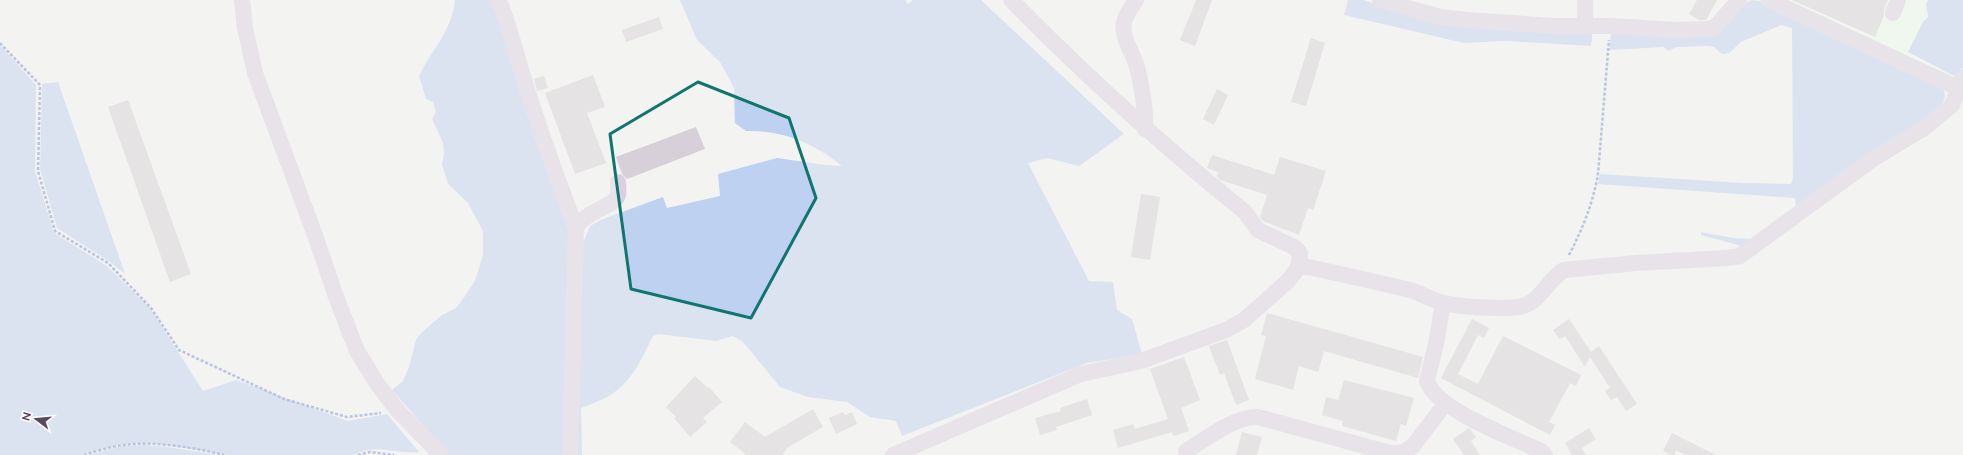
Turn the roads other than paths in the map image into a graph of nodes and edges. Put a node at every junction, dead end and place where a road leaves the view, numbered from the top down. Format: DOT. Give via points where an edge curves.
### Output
graph roads {
  1 [pos="242,0"];
  2 [pos="500,0"];
  3 [pos="1011,0"];
  4 [pos="1136,0"];
  5 [pos="1380,0"];
  6 [pos="1585,0"];
  7 [pos="1739,0"];
  8 [pos="1769,0"];
  9 [pos="1585,24"];
  10 [pos="1960,82"];
  11 [pos="1145,129"];
  12 [pos="618,182"];
  13 [pos="576,228"];
  14 [pos="1299,265"];
  15 [pos="1443,303"];
  16 [pos="1445,404"];
  17 [pos="1186,451"];
  18 [pos="441,455"];
  19 [pos="570,455"];
  20 [pos="893,455"];
  21 [pos="1545,455"];
  1 -- 18 [label="street" via="255,73 357,351 399,412"];
  2 -- 13 [label="street" via="512,33 522,75"];
  3 -- 11 [label="street"];
  4 -- 11 [label="street" via="1124,20 1124,28 1137,66 1146,114"];
  5 -- 9 [label="street" via="1440,17 1553,26"];
  6 -- 9 [label="street"];
  7 -- 9 [label="street" via="1716,26 1710,29 1676,30"];
  8 -- 10 [label="street"];
  10 -- 15 [label="street" via="1952,105 1926,127 1873,159 1740,256 1564,270 1554,276 1533,301 1522,306"];
  11 -- 14 [label="street" via="1245,212 1258,230 1294,247 1300,253"];
  12 -- 13 [label="street" via="618,195 612,203 589,214"];
  13 -- 19 [label="street"];
  14 -- 15 [label="street" via="1412,291"];
  14 -- 20 [label="street" via="1288,281 1244,320 1226,330 1141,361 1081,374"];
  15 -- 16 [label="street" via="1427,381 1429,387"];
  16 -- 17 [label="street" via="1413,446 1402,453 1390,453 1248,416"];
  16 -- 21 [label="street" via="1542,451"];
}
